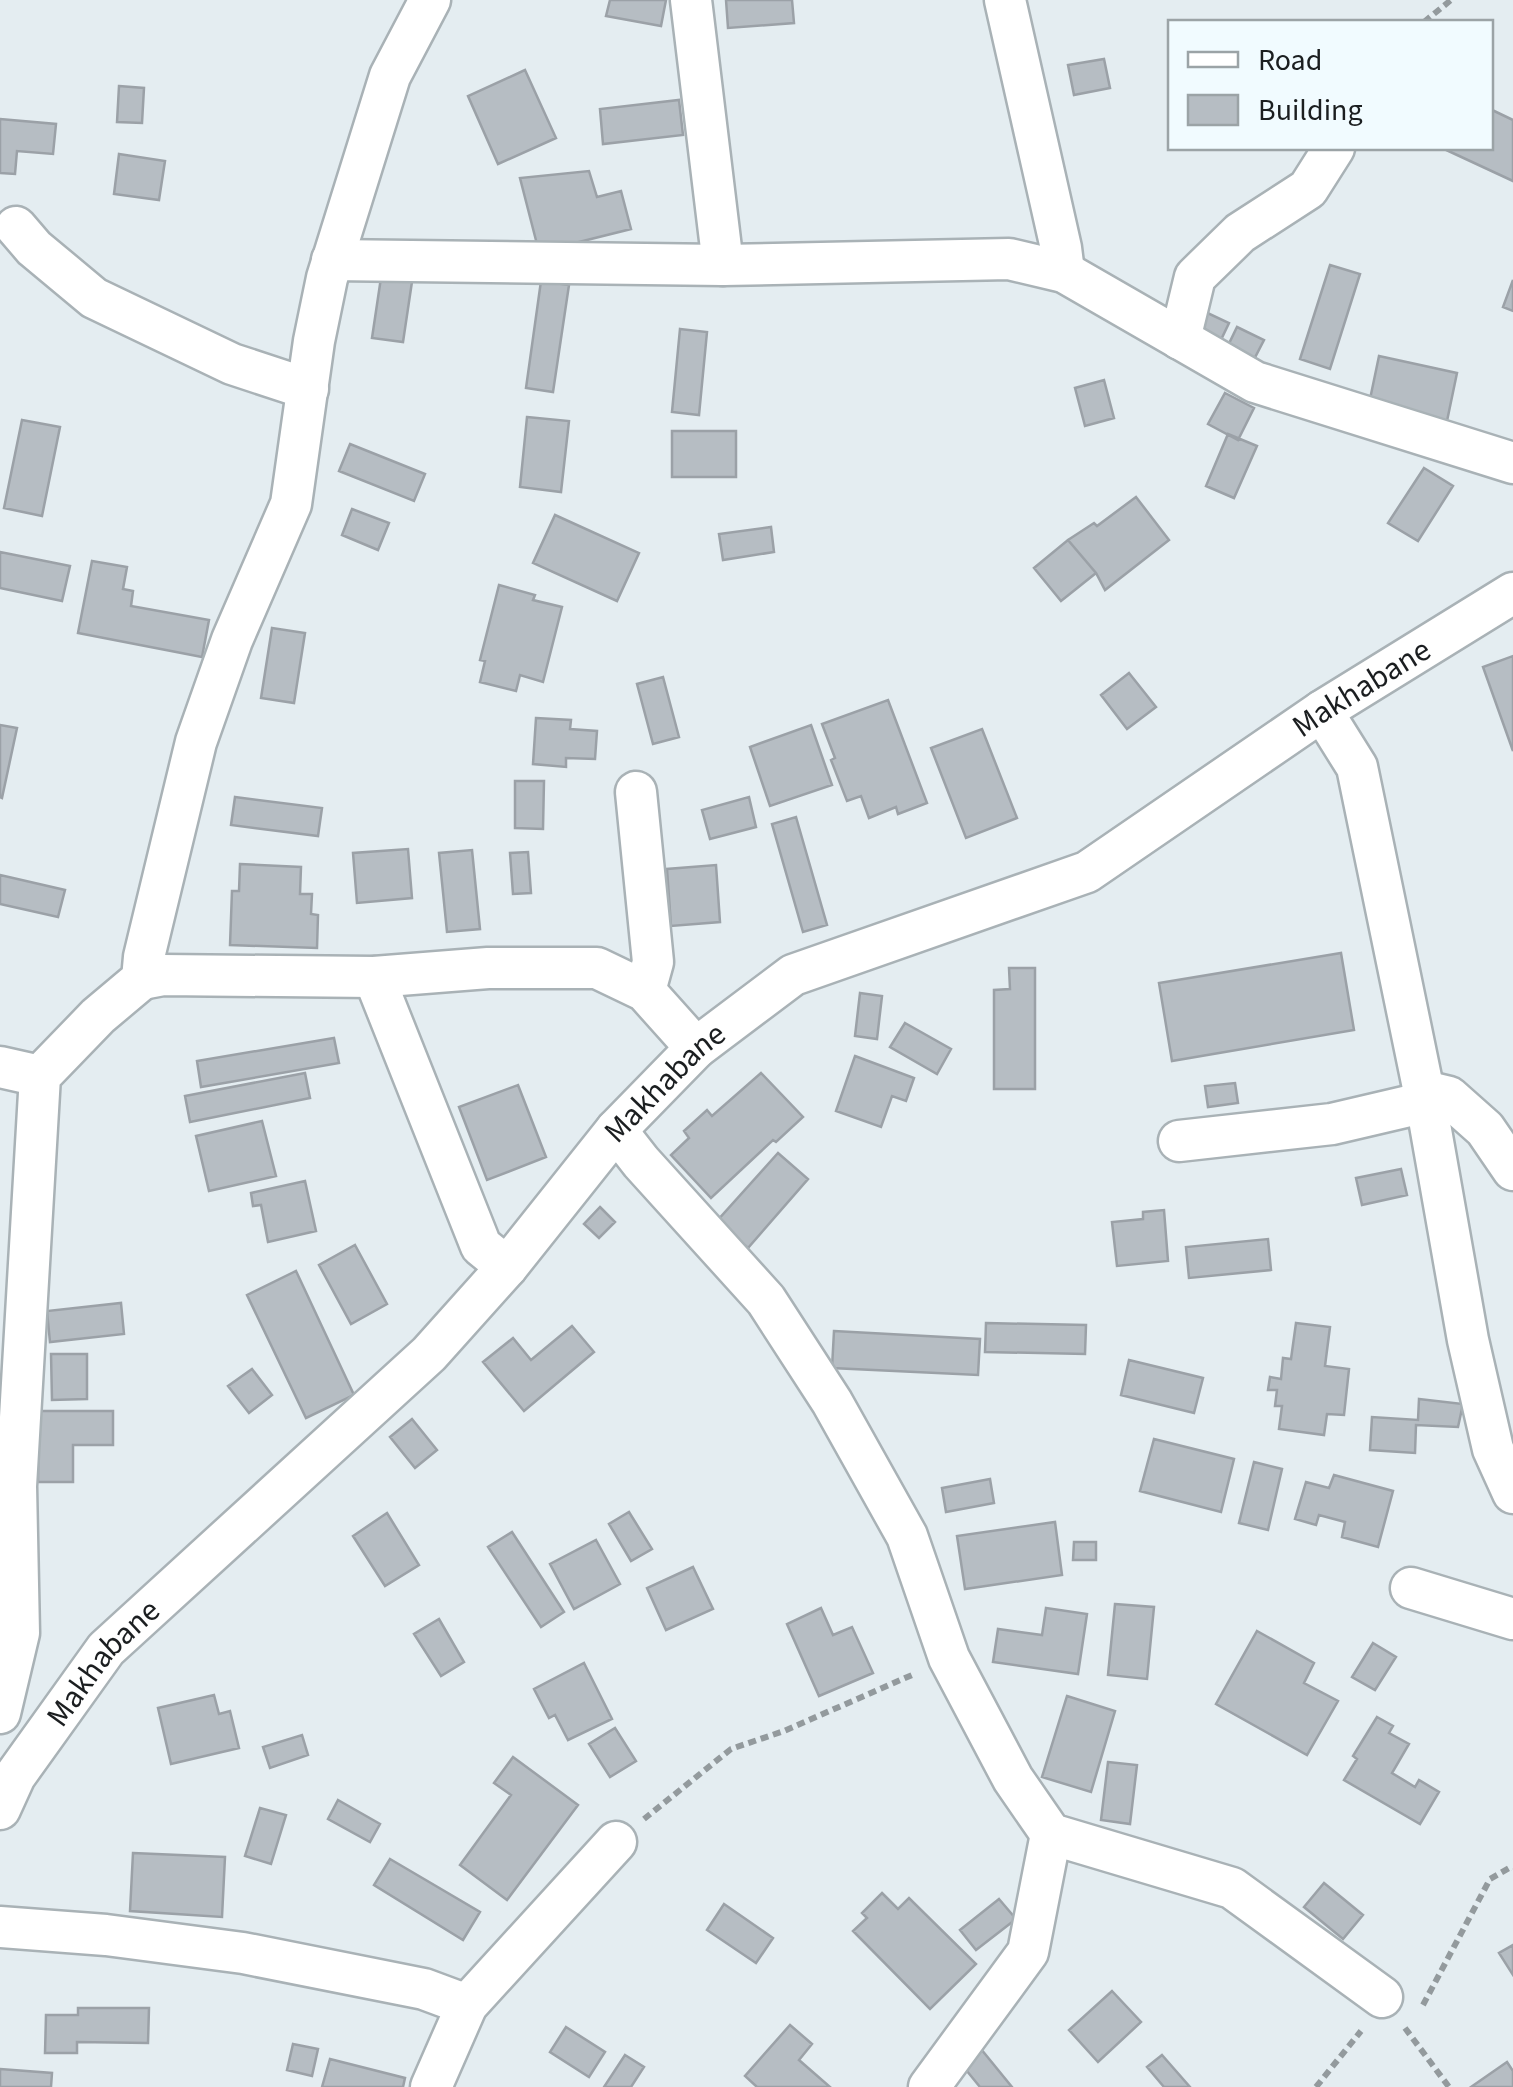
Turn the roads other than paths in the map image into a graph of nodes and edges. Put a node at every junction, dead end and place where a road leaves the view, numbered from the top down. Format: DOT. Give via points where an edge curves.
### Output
graph roads {
  1 [pos="430,0"];
  2 [pos="691,0"];
  3 [pos="1005,0"];
  4 [pos="1333,150"];
  5 [pos="16,228"];
  6 [pos="332,260"];
  7 [pos="722,264"];
  8 [pos="1064,272"];
  9 [pos="1180,339"];
  10 [pos="308,389"];
  11 [pos="1513,464"];
  12 [pos="1513,593"];
  13 [pos="1322,711"];
  14 [pos="636,792"];
  15 [pos="374,977"];
  16 [pos="142,979"];
  17 [pos="645,991"];
  18 [pos="696,1048"];
  19 [pos="0,1066"];
  20 [pos="40,1076"];
  21 [pos="1425,1097"];
  22 [pos="616,1130"];
  23 [pos="1179,1142"];
  24 [pos="1513,1170"];
  25 [pos="507,1267"];
  26 [pos="1513,1493"];
  27 [pos="1411,1588"];
  28 [pos="1513,1619"];
  29 [pos="0,1713"];
  30 [pos="5,1780"];
  31 [pos="1051,1834"];
  32 [pos="616,1842"];
  33 [pos="0,1927"];
  34 [pos="1382,1998"];
  35 [pos="468,2005"];
  36 [pos="431,2087"];
  37 [pos="929,2087"];
  1 -- 6 [label="street" via="390,76"];
  2 -- 7 [label="street"];
  3 -- 8 [label="street"];
  4 -- 9 [label="street" via="1308,189 1240,233 1195,277"];
  5 -- 10 [label="street" via="94,298 232,364"];
  6 -- 7 [label="street"];
  6 -- 10 [label="street"];
  7 -- 8 [label="street" via="1009,259"];
  8 -- 9 [label="street"];
  9 -- 11 [label="street" via="1256,382"];
  10 -- 16 [label="street" via="291,504 196,742"];
  12 -- 13 [label="street, Makhabane"];
  13 -- 18 [label="street, Makhabane" via="1087,872 793,975"];
  13 -- 21 [label="street" via="1357,766"];
  14 -- 17 [label="street" via="653,962"];
  15 -- 16 [label="street"];
  15 -- 17 [label="street" via="597,968"];
  15 -- 25 [label="street" via="481,1246"];
  16 -- 20 [label="street"];
  17 -- 18 [label="street"];
  18 -- 22 [label="street, Makhabane"];
  19 -- 20 [label="street"];
  20 -- 29 [label="street" via="16,1486 19,1633"];
  21 -- 23 [label="street" via="1332,1124"];
  21 -- 24 [label="street" via="1449,1097 1486,1128"];
  21 -- 26 [label="street" via="1472,1358 1493,1449"];
  22 -- 25 [label="street, Makhabane"];
  22 -- 31 [label="street" via="766,1300 832,1402 907,1536 949,1658 1013,1780"];
  25 -- 30 [label="street, Makhabane" via="429,1354 106,1649"];
  27 -- 28 [label="street"];
  31 -- 34 [label="street" via="1232,1888"];
  31 -- 37 [label="street" via="1028,1952"];
  32 -- 35 [label="street"];
  33 -- 35 [label="street" via="244,1953 424,1988"];
  35 -- 36 [label="street"];
}
